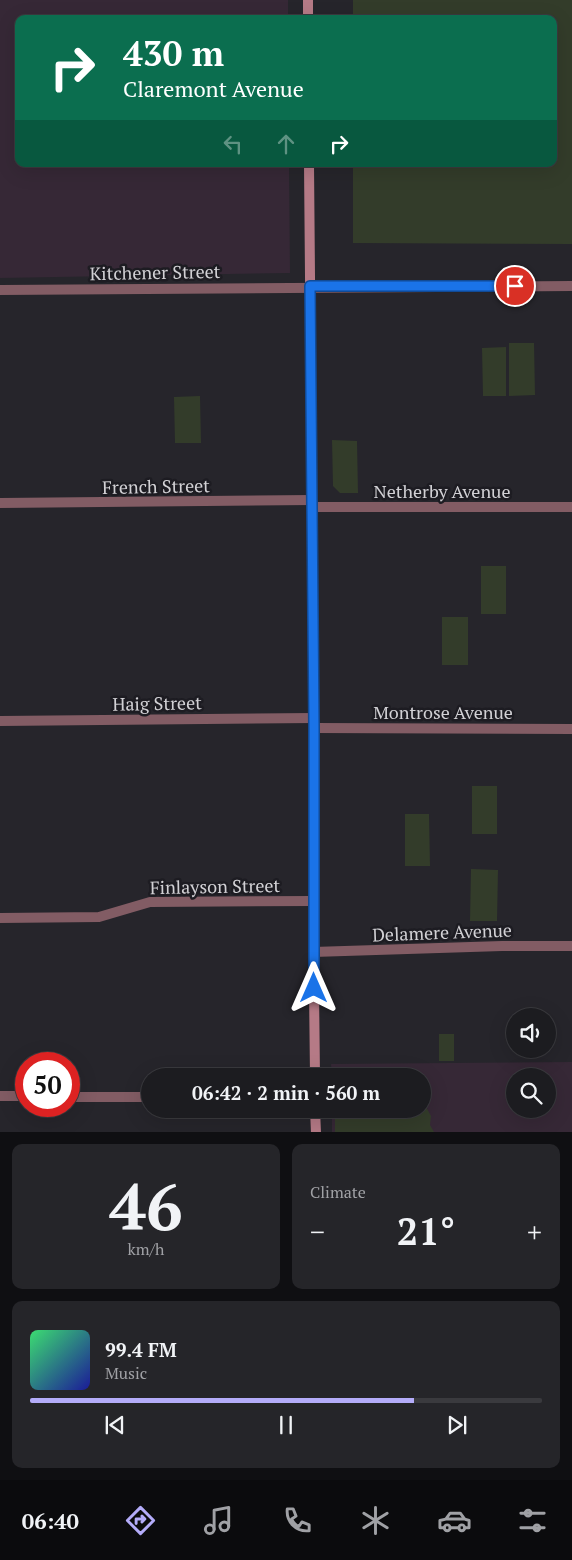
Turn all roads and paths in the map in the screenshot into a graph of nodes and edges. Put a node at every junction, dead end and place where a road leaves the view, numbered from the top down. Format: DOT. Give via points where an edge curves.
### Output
graph roads {
  1 [pos="308,0"];
  2 [pos="308,15"];
  3 [pos="309,167"];
  4 [pos="310,286"];
  5 [pos="572,286"];
  6 [pos="0,290"];
  7 [pos="312,503"];
  8 [pos="0,504"];
  9 [pos="572,507"];
  10 [pos="0,721"];
  11 [pos="314,723"];
  12 [pos="572,729"];
  13 [pos="313,901"];
  14 [pos="0,918"];
  15 [pos="572,946"];
  16 [pos="314,952"];
  17 [pos="315,1068"];
  18 [pos="0,1096"];
  19 [pos="15,1096"];
  20 [pos="80,1096"];
  21 [pos="141,1097"];
  22 [pos="315,1118"];
  23 [pos="316,1132"];
  1 -- 2 [label="main road"];
  3 -- 4 [label="main road"];
  4 -- 5 [label="street, Kitchener Street"];
  4 -- 6 [label="street, Kitchener Street"];
  4 -- 7 [label="main road"];
  7 -- 8 [label="street, French Street"];
  7 -- 9 [label="street, Netherby Avenue"];
  7 -- 11 [label="main road"];
  10 -- 11 [label="street, Haig Street"];
  11 -- 12 [label="street, Montrose Avenue"];
  11 -- 13 [label="main road"];
  13 -- 14 [label="street, Finlayson Street" via="150,902 99,917"];
  13 -- 16 [label="main road"];
  15 -- 16 [label="street, Delamere Avenue"];
  16 -- 17 [label="main road"];
  18 -- 19 [label="street"];
  20 -- 21 [label="street"];
  22 -- 23 [label="main road"];
}
